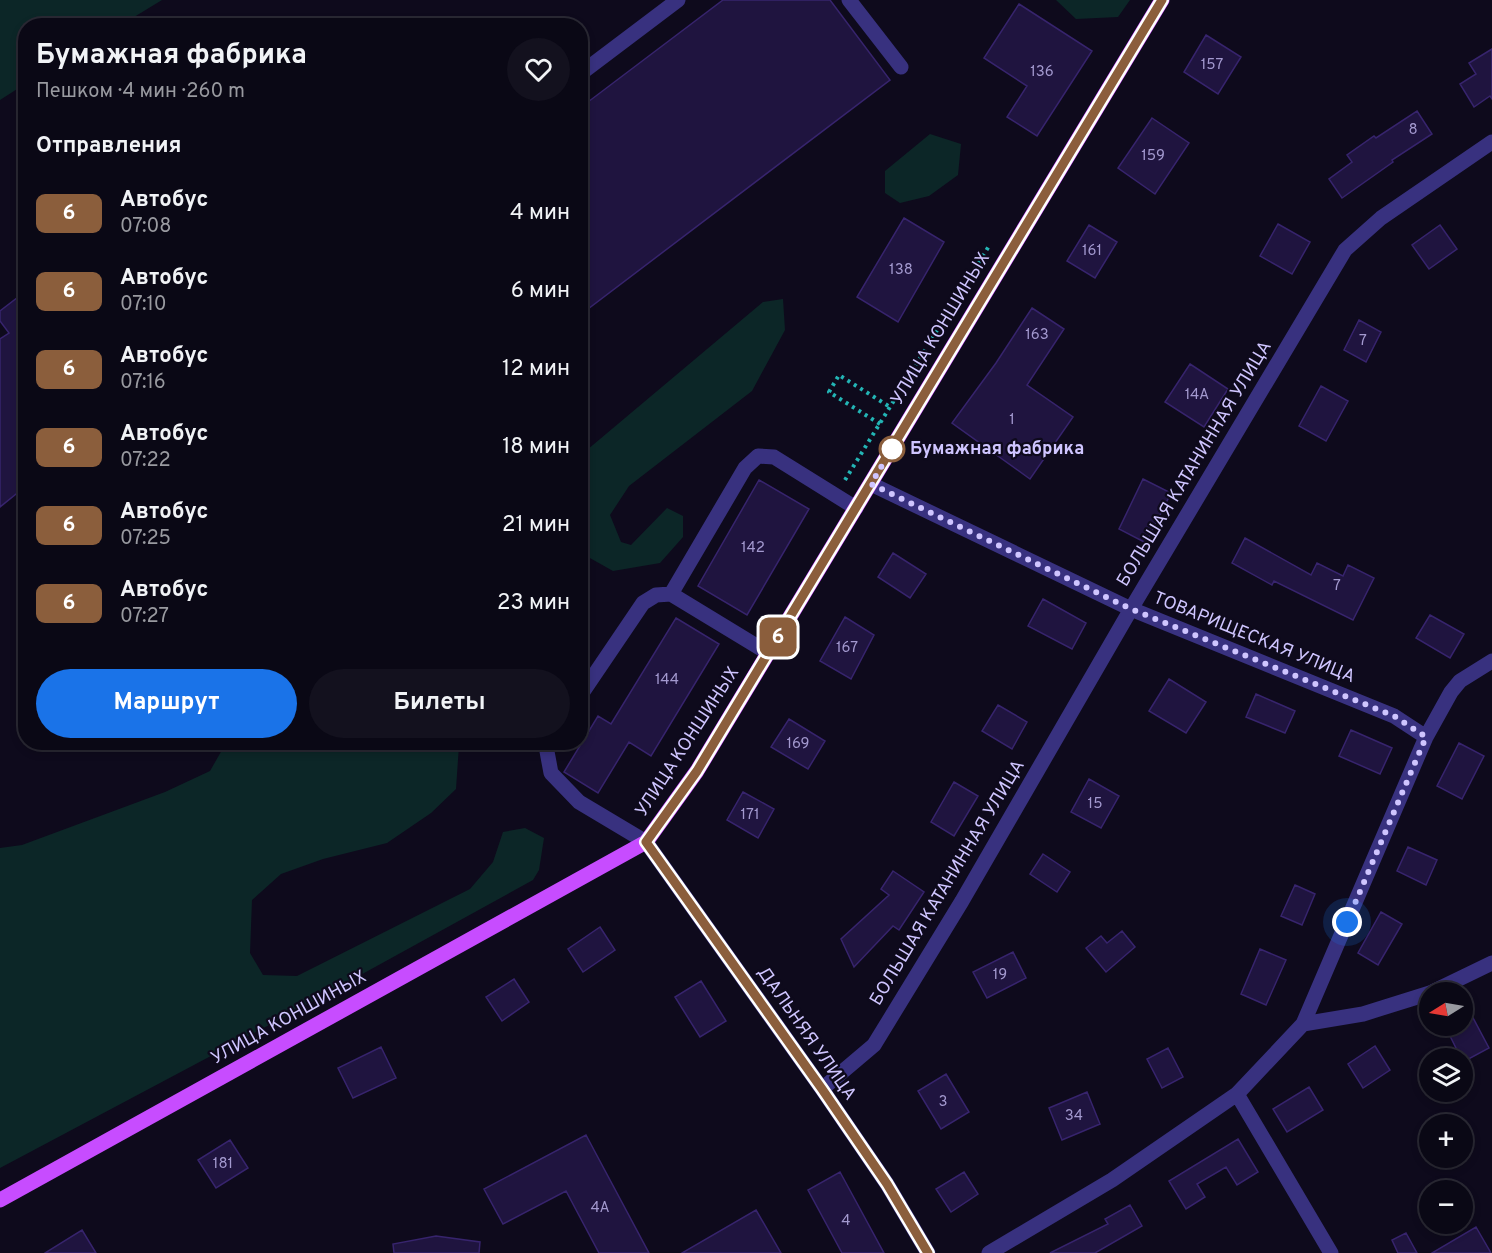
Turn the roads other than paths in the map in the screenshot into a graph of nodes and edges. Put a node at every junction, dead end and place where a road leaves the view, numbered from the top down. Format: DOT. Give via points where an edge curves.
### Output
graph roads {
  1 [pos="678,0"];
  2 [pos="849,0"];
  3 [pos="1162,0"];
  4 [pos="901,67"];
  5 [pos="588,68"];
  6 [pos="1492,142"];
  7 [pos="871,484"];
  8 [pos="856,508"];
  9 [pos="671,594"];
  10 [pos="1131,609"];
  11 [pos="768,653"];
  12 [pos="1492,661"];
  13 [pos="588,684"];
  14 [pos="1426,737"];
  15 [pos="547,750"];
  16 [pos="646,842"];
  17 [pos="1492,963"];
  18 [pos="1453,982"];
  19 [pos="1419,996"];
  20 [pos="1303,1024"];
  21 [pos="822,1089"];
  22 [pos="1237,1094"];
  23 [pos="0,1200"];
  24 [pos="928,1253"];
  25 [pos="989,1253"];
  26 [pos="1331,1253"];
  1 -- 5 [label="street"];
  2 -- 4 [label="street"];
  3 -- 7 [label="main road, УЛИЦА КОНШИНЫХ"];
  6 -- 10 [label="street, БОЛЬШАЯ КАТАНИННАЯ УЛИЦА" via="1381,218 1345,250"];
  7 -- 8 [label="main road, УЛИЦА КОНШИНЫХ"];
  7 -- 10 [label="street, ТОВАРИЩЕСКАЯ УЛИЦА"];
  8 -- 9 [label="street" via="774,457 758,456 745,468"];
  8 -- 11 [label="main road, УЛИЦА КОНШИНЫХ"];
  9 -- 11 [label="street"];
  9 -- 13 [label="street" via="656,595 643,603"];
  10 -- 14 [label="street, ТОВАРИЩЕСКАЯ УЛИЦА" via="1394,716"];
  10 -- 21 [label="street, БОЛЬШАЯ КАТАНИННАЯ УЛИЦА" via="874,1045"];
  11 -- 16 [label="main road, УЛИЦА КОНШИНЫХ" via="697,771"];
  12 -- 14 [label="street" via="1460,681"];
  14 -- 20 [label="street"];
  15 -- 16 [label="street" via="551,774 579,802"];
  16 -- 21 [label="street, ДАЛЬНЯЯ УЛИЦА"];
  16 -- 23 [label="main road, УЛИЦА КОНШИНЫХ"];
  17 -- 18 [label="street"];
  19 -- 20 [label="street" via="1363,1014"];
  20 -- 22 [label="street"];
  21 -- 24 [label="street, ДАЛЬНЯЯ УЛИЦА" via="887,1184"];
  22 -- 25 [label="street" via="1112,1180"];
  22 -- 26 [label="street"];
}
